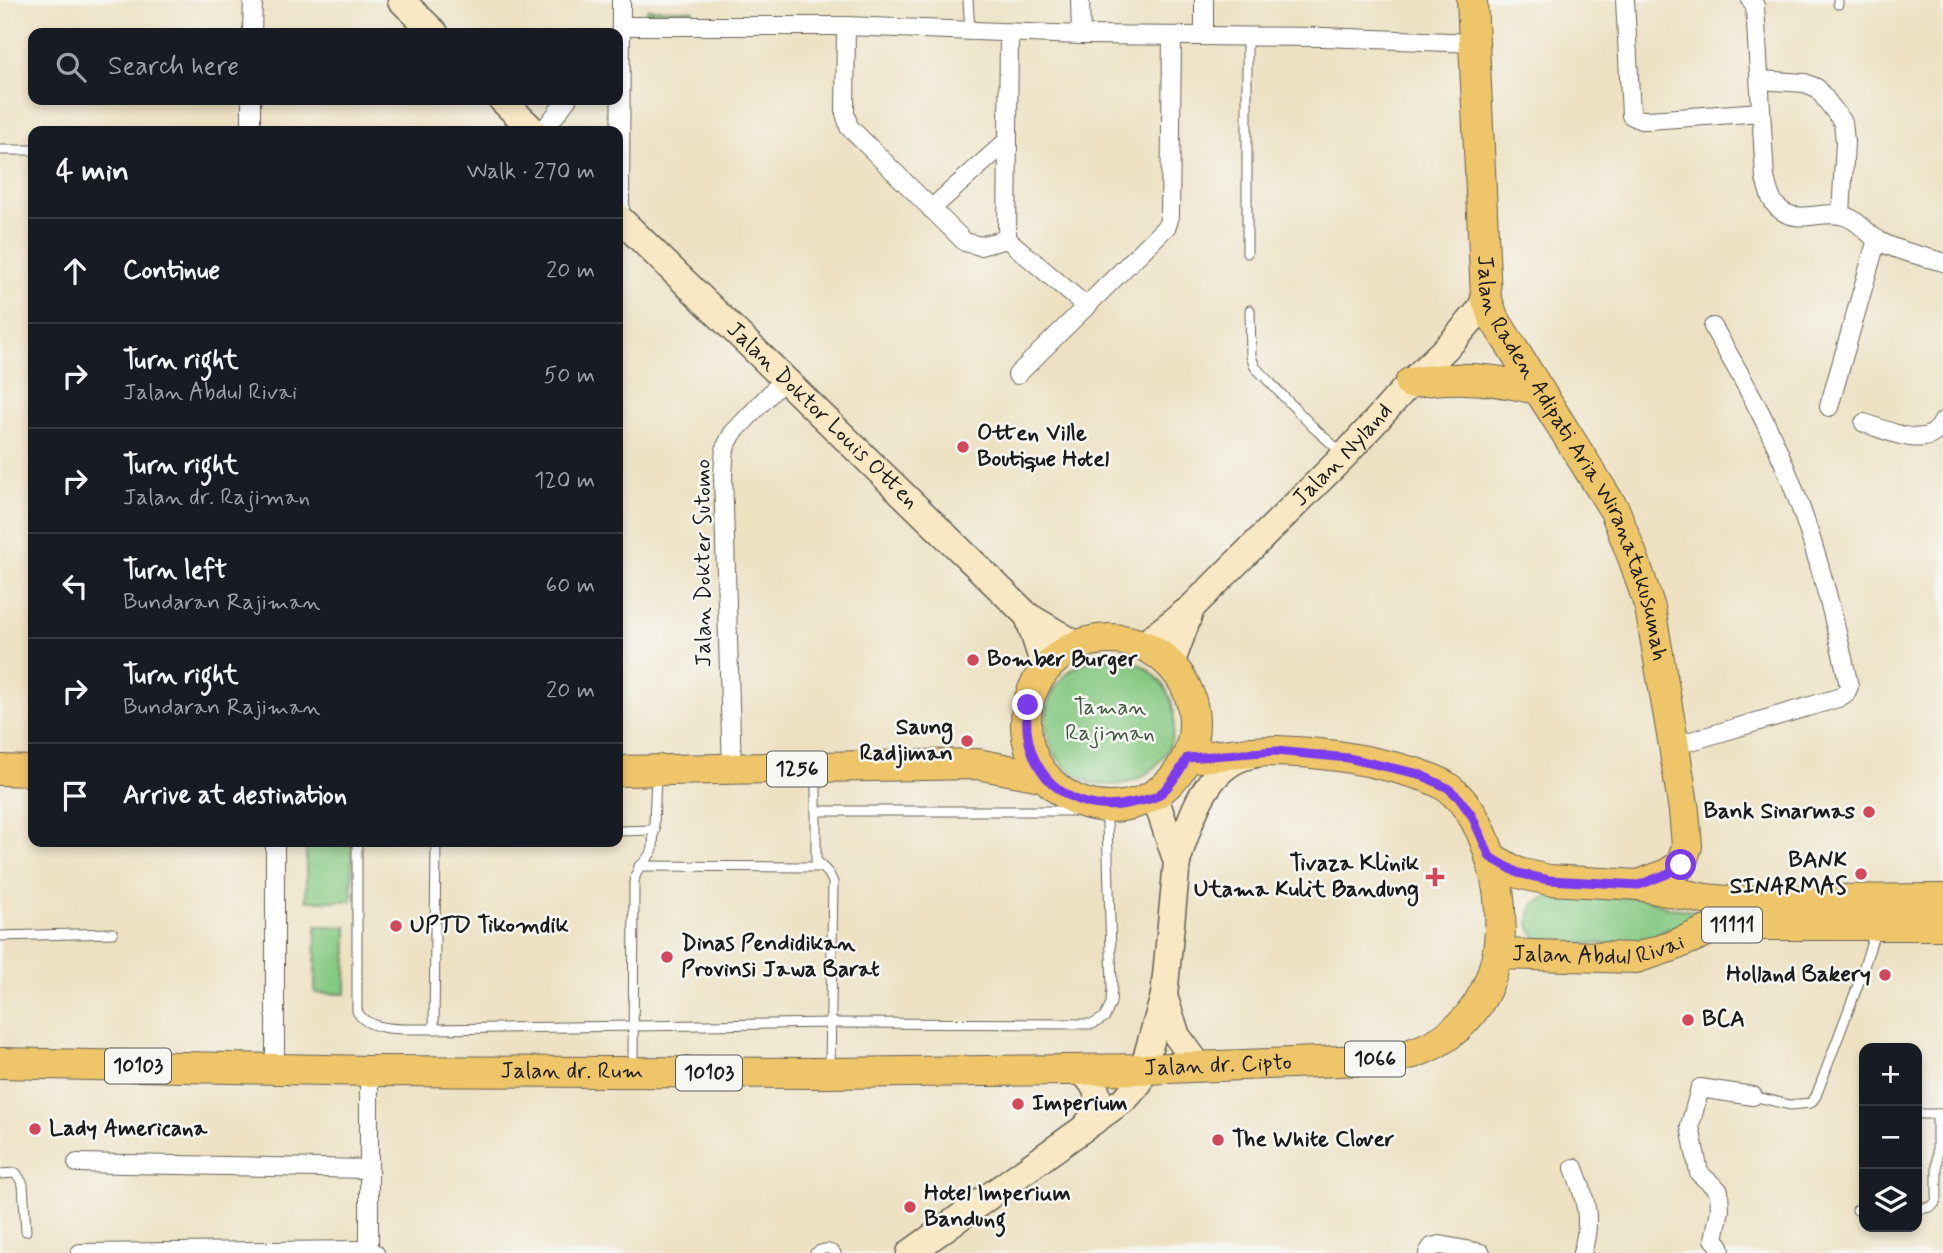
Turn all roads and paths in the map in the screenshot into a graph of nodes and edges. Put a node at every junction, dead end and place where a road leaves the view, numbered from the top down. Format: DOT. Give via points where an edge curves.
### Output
graph roads {
  1 [pos="253,0"];
  2 [pos="401,0"];
  3 [pos="621,0"];
  4 [pos="968,0"];
  5 [pos="1080,0"];
  6 [pos="1204,0"];
  7 [pos="1473,0"];
  8 [pos="1625,0"];
  9 [pos="1751,0"];
  10 [pos="846,26"];
  11 [pos="252,28"];
  12 [pos="430,28"];
  13 [pos="618,28"];
  14 [pos="623,28"];
  15 [pos="971,31"];
  16 [pos="1010,33"];
  17 [pos="1081,35"];
  18 [pos="1172,36"];
  19 [pos="1204,36"];
  20 [pos="1247,37"];
  21 [pos="1474,43"];
  22 [pos="1760,80"];
  23 [pos="251,105"];
  24 [pos="507,105"];
  25 [pos="563,105"];
  26 [pos="618,105"];
  27 [pos="1761,111"];
  28 [pos="251,126"];
  29 [pos="529,126"];
  30 [pos="547,126"];
  31 [pos="619,126"];
  32 [pos="1007,141"];
  33 [pos="0,150"];
  34 [pos="28,150"];
  35 [pos="931,209"];
  36 [pos="1842,215"];
  37 [pos="623,222"];
  38 [pos="1006,239"];
  39 [pos="1877,239"];
  40 [pos="1247,253"];
  41 [pos="1943,262"];
  42 [pos="1486,297"];
  43 [pos="1087,307"];
  44 [pos="1250,310"];
  45 [pos="1713,327"];
  46 [pos="1017,375"];
  47 [pos="785,378"];
  48 [pos="1410,383"];
  49 [pos="1539,390"];
  50 [pos="1829,407"];
  51 [pos="1943,421"];
  52 [pos="1864,423"];
  53 [pos="1345,455"];
  54 [pos="1192,607"];
  55 [pos="1028,616"];
  56 [pos="1077,645"];
  57 [pos="1143,645"];
  58 [pos="1171,664"];
  59 [pos="1045,669"];
  60 [pos="1029,745"];
  61 [pos="1674,746"];
  62 [pos="1276,751"];
  63 [pos="1187,758"];
  64 [pos="977,764"];
  65 [pos="816,768"];
  66 [pos="0,770"];
  67 [pos="657,770"];
  68 [pos="732,770"];
  69 [pos="28,771"];
  70 [pos="623,771"];
  71 [pos="1046,778"];
  72 [pos="1154,797"];
  73 [pos="816,811"];
  74 [pos="623,831"];
  75 [pos="655,831"];
  76 [pos="275,847"];
  77 [pos="357,847"];
  78 [pos="436,847"];
  79 [pos="1490,857"];
  80 [pos="1177,862"];
  81 [pos="639,866"];
  82 [pos="821,867"];
  83 [pos="1549,880"];
  84 [pos="1639,885"];
  85 [pos="1943,900"];
  86 [pos="1878,924"];
  87 [pos="1943,925"];
  88 [pos="113,933"];
  89 [pos="0,936"];
  90 [pos="1513,954"];
  91 [pos="1164,996"];
  92 [pos="831,1023"];
  93 [pos="632,1026"];
  94 [pos="434,1030"];
  95 [pos="0,1063"];
  96 [pos="1199,1066"];
  97 [pos="275,1069"];
  98 [pos="1079,1069"];
  99 [pos="1143,1069"];
  100 [pos="369,1070"];
  101 [pos="830,1073"];
  102 [pos="633,1074"];
  103 [pos="1753,1096"];
  104 [pos="1922,1114"];
  105 [pos="1940,1114"];
  106 [pos="1085,1127"];
  107 [pos="77,1163"];
  108 [pos="1574,1168"];
  109 [pos="368,1169"];
  110 [pos="0,1174"];
  111 [pos="1922,1208"];
  112 [pos="26,1231"];
  113 [pos="372,1251"];
  114 [pos="79,1253"];
  115 [pos="815,1253"];
  116 [pos="836,1253"];
  117 [pos="910,1253"];
  118 [pos="1428,1253"];
  119 [pos="1481,1253"];
  120 [pos="1582,1253"];
  121 [pos="1721,1253"];
  1 -- 11 [label="street"];
  2 -- 12 [label="main road"];
  3 -- 13 [label="street"];
  4 -- 15 [label="lane"];
  5 -- 17 [label="street"];
  6 -- 19 [label="street"];
  7 -- 21 [label="main road, Jalan Raden Adipati Aria Wiranatakusumah"];
  8 -- 27 [label="street" via="1631,115 1649,120"];
  9 -- 22 [label="street"];
  10 -- 14 [label="street"];
  10 -- 15 [label="street"];
  10 -- 35 [label="street" via="846,121"];
  15 -- 16 [label="street"];
  16 -- 17 [label="street"];
  16 -- 32 [label="street"];
  17 -- 18 [label="street"];
  18 -- 19 [label="street"];
  18 -- 43 [label="street" via="1167,226"];
  19 -- 20 [label="street"];
  20 -- 21 [label="street"];
  20 -- 40 [label="lane"];
  21 -- 42 [label="main road, Jalan Raden Adipati Aria Wiranatakusumah"];
  22 -- 27 [label="street"];
  22 -- 36 [label="street" via="1817,88 1843,122"];
  23 -- 28 [label="street"];
  24 -- 29 [label="main road"];
  25 -- 30 [label="street"];
  26 -- 31 [label="street"];
  27 -- 36 [label="street" via="1771,202 1797,216"];
  32 -- 35 [label="street"];
  32 -- 38 [label="street"];
  33 -- 34 [label="lane"];
  35 -- 38 [label="street" via="965,242 980,246"];
  36 -- 39 [label="street"];
  37 -- 47 [label="main road, Jalan Doktor Louis Otten"];
  38 -- 43 [label="street"];
  39 -- 41 [label="street"];
  39 -- 50 [label="street"];
  42 -- 48 [label="main road, Jalan Nyland" via="1453,341"];
  42 -- 49 [label="main road, Jalan Raden Adipati Aria Wiranatakusumah" via="1493,317"];
  43 -- 46 [label="street"];
  44 -- 53 [label="lane" via="1255,367"];
  45 -- 61 [label="street" via="1779,451 1832,603 1849,686 1838,698"];
  47 -- 55 [label="main road, Jalan Doktor Louis Otten"];
  47 -- 68 [label="street, Jalan Dokter Sutomo" via="733,433 725,448"];
  48 -- 49 [label="main road" via="1476,379 1508,381"];
  48 -- 53 [label="main road, Jalan Nyland"];
  49 -- 61 [label="main road, Jalan Raden Adipati Aria Wiranatakusumah" via="1615,511 1635,563 1650,608"];
  51 -- 52 [label="street" via="1931,437 1918,439"];
  53 -- 54 [label="main road, Jalan Nyland"];
  54 -- 57 [label="main road, Jalan Nyland"];
  54 -- 58 [label="main road, Jalan Nyland"];
  55 -- 56 [label="main road, Jalan Doktor Louis Otten"];
  55 -- 59 [label="main road, Jalan Doktor Louis Otten"];
  56 -- 57 [label="main road, 1256" via="1110,639"];
  56 -- 59 [label="main road, 1256"];
  57 -- 58 [label="main road, 1256"];
  58 -- 63 [label="main road, 1256" via="1192,703 1195,725"];
  59 -- 60 [label="main road, 1256" via="1028,705"];
  60 -- 64 [label="main road, 1256"];
  60 -- 71 [label="main road, 1256"];
  61 -- 84 [label="main road, Jalan Raden Adipati Aria Wiranatakusumah" via="1687,846 1681,865"];
  62 -- 63 [label="main road, Jalan dr. Cipto"];
  62 -- 79 [label="main road, Jalan dr. Cipto" via="1378,763 1433,779 1465,806"];
  62 -- 80 [label="main road" via="1247,756 1219,771 1191,817"];
  63 -- 72 [label="main road, 1256"];
  64 -- 65 [label="main road, 1256"];
  64 -- 71 [label="main road, 1256"];
  65 -- 68 [label="main road, 1256"];
  65 -- 73 [label="lane"];
  66 -- 69 [label="main road"];
  67 -- 68 [label="main road, 1256"];
  67 -- 70 [label="main road, 1256"];
  67 -- 75 [label="lane"];
  71 -- 72 [label="main road, 1256" via="1063,792 1094,805 1117,806"];
  72 -- 80 [label="main road"];
  73 -- 82 [label="lane" via="816,860"];
  73 -- 92 [label="lane" via="1093,811 1107,823 1112,987 1105,1017 1093,1024"];
  74 -- 75 [label="lane"];
  75 -- 81 [label="lane" via="649,859"];
  76 -- 97 [label="street"];
  77 -- 94 [label="lane" via="357,1011 361,1020 372,1026"];
  78 -- 94 [label="lane"];
  79 -- 83 [label="main road, Jalan Abdul Rivai / 11111" via="1518,873"];
  79 -- 90 [label="main road, Jalan dr. Cipto"];
  80 -- 91 [label="main road"];
  81 -- 82 [label="lane"];
  81 -- 93 [label="lane" via="634,883"];
  82 -- 92 [label="lane" via="833,882"];
  83 -- 84 [label="main road, Jalan Abdul Rivai / 11111"];
  83 -- 90 [label="main road" via="1521,896 1514,911 1512,927 1517,942"];
  84 -- 85 [label="main road, Jalan Abdul Rivai / 11111" via="1727,901"];
  86 -- 87 [label="main road, Jalan Abdul Rivai / 11111"];
  86 -- 90 [label="main road, Jalan Abdul Rivai / 11111" via="1727,925 1636,958"];
  86 -- 103 [label="lane" via="1816,1096 1803,1105"];
  88 -- 89 [label="lane"];
  90 -- 96 [label="main road, Jalan dr. Cipto / 1066" via="1459,1027 1425,1050 1388,1059"];
  91 -- 96 [label="main road" via="1177,1036"];
  91 -- 99 [label="main road"];
  92 -- 93 [label="lane"];
  92 -- 101 [label="lane"];
  93 -- 94 [label="lane"];
  93 -- 102 [label="lane"];
  95 -- 97 [label="main road, Jalan dr. Rum / 10103"];
  96 -- 99 [label="main road, Jalan dr. Cipto / 1066"];
  97 -- 100 [label="main road, Jalan dr. Rum / 10103"];
  98 -- 99 [label="main road, Jalan dr. Rum / 10103"];
  98 -- 101 [label="main road, Jalan dr. Rum / 10103"];
  98 -- 106 [label="main road" via="1093,1081 1098,1097 1096,1114"];
  99 -- 106 [label="main road, Jalan dr. Cipto" via="1139,1083 1126,1098"];
  100 -- 102 [label="main road, Jalan dr. Rum / 10103"];
  100 -- 109 [label="street"];
  101 -- 102 [label="main road, Jalan dr. Rum / 10103"];
  103 -- 121 [label="street" via="1702,1087 1691,1120 1699,1174 1719,1191 1714,1239"];
  104 -- 105 [label="lane"];
  105 -- 111 [label="lane" via="1937,1198 1934,1206"];
  106 -- 117 [label="main road, Jalan dr. Cipto"];
  107 -- 109 [label="street"];
  108 -- 120 [label="street" via="1587,1207"];
  109 -- 113 [label="street"];
  110 -- 112 [label="lane" via="16,1173 23,1184"];
  113 -- 114 [label="street"];
  115 -- 116 [label="lane" via="827,1249"];
  118 -- 119 [label="street" via="1440,1245"];
}
